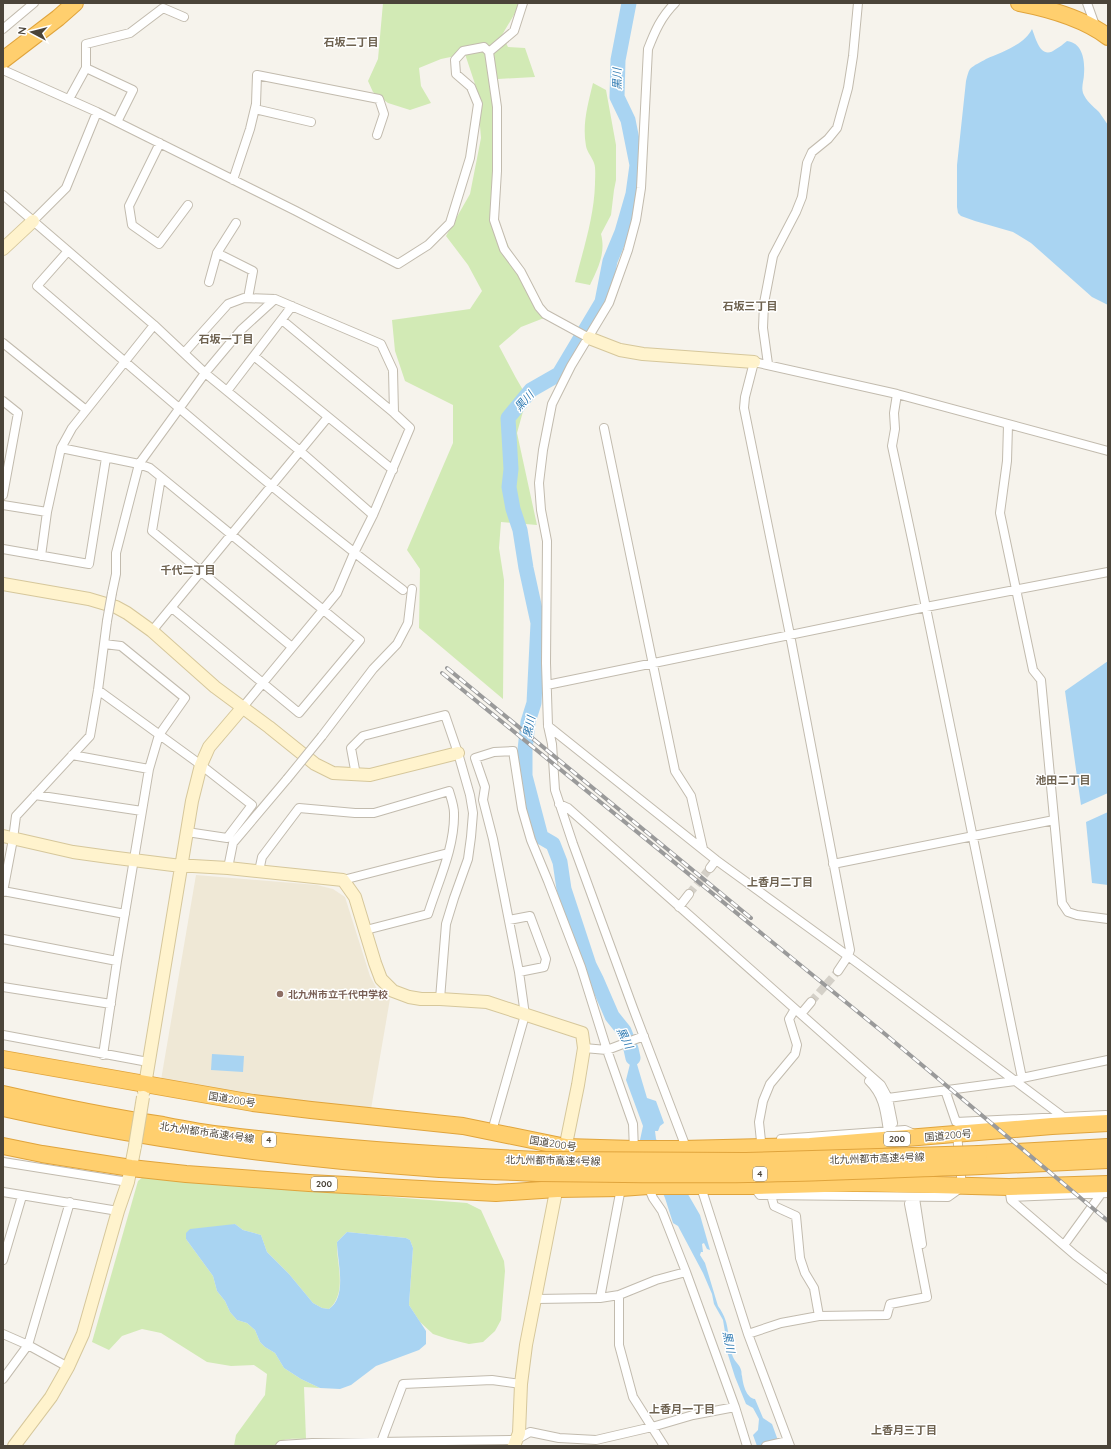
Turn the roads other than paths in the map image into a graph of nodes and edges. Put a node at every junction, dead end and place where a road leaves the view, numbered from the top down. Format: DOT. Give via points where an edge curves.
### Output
graph roads {
  1 [pos="75,3"];
  2 [pos="523,3"];
  3 [pos="675,3"];
  4 [pos="858,3"];
  5 [pos="1020,3"];
  6 [pos="1087,3"];
  7 [pos="31,4"];
  8 [pos="184,17"];
  9 [pos="3,29"];
  10 [pos="1102,33"];
  11 [pos="489,52"];
  12 [pos="3,60"];
  13 [pos="86,68"];
  14 [pos="3,70"];
  15 [pos="69,100"];
  16 [pos="255,109"];
  17 [pos="97,112"];
  18 [pos="117,122"];
  19 [pos="311,122"];
  20 [pos="377,135"];
  21 [pos="160,143"];
  22 [pos="233,180"];
  23 [pos="3,195"];
  24 [pos="188,205"];
  25 [pos="33,221"];
  26 [pos="236,223"];
  27 [pos="3,248"];
  28 [pos="68,251"];
  29 [pos="217,253"];
  30 [pos="209,282"];
  31 [pos="248,298"];
  32 [pos="275,299"];
  33 [pos="292,306"];
  34 [pos="282,320"];
  35 [pos="154,325"];
  36 [pos="587,337"];
  37 [pos="3,343"];
  38 [pos="184,353"];
  39 [pos="254,356"];
  40 [pos="125,361"];
  41 [pos="754,362"];
  42 [pos="768,364"];
  43 [pos="205,373"];
  44 [pos="227,391"];
  45 [pos="897,394"];
  46 [pos="3,401"];
  47 [pos="179,409"];
  48 [pos="86,410"];
  49 [pos="394,413"];
  50 [pos="328,417"];
  51 [pos="1008,425"];
  52 [pos="604,428"];
  53 [pos="62,448"];
  54 [pos="300,451"];
  55 [pos="1108,451"];
  56 [pos="106,458"];
  57 [pos="139,464"];
  58 [pos="393,470"];
  59 [pos="161,477"];
  60 [pos="271,485"];
  61 [pos="3,496"];
  62 [pos="3,505"];
  63 [pos="47,512"];
  64 [pos="373,515"];
  65 [pos="232,535"];
  66 [pos="3,549"];
  67 [pos="354,553"];
  68 [pos="41,556"];
  69 [pos="202,571"];
  70 [pos="1108,572"];
  71 [pos="3,584"];
  72 [pos="412,589"];
  73 [pos="1016,589"];
  74 [pos="403,590"];
  75 [pos="926,607"];
  76 [pos="172,608"];
  77 [pos="323,610"];
  78 [pos="152,631"];
  79 [pos="790,635"];
  80 [pos="104,644"];
  81 [pos="292,647"];
  82 [pos="652,664"];
  83 [pos="262,682"];
  84 [pos="547,685"];
  85 [pos="98,690"];
  86 [pos="243,707"];
  87 [pos="548,726"];
  88 [pos="159,734"];
  89 [pos="458,753"];
  90 [pos="72,755"];
  91 [pos="201,765"];
  92 [pos="149,769"];
  93 [pos="356,775"];
  94 [pos="36,795"];
  95 [pos="559,804"];
  96 [pos="142,811"];
  97 [pos="1054,820"];
  98 [pos="187,832"];
  99 [pos="8,837"];
  100 [pos="972,837"];
  101 [pos="703,849"];
  102 [pos="448,853"];
  103 [pos="134,860"];
  104 [pos="716,860"];
  105 [pos="834,864"];
  106 [pos="181,866"];
  107 [pos="228,868"];
  108 [pos="710,868"];
  109 [pos="260,871"];
  110 [pos="343,880"];
  111 [pos="3,892"];
  112 [pos="689,894"];
  113 [pos="679,906"];
  114 [pos="125,914"];
  115 [pos="1108,919"];
  116 [pos="509,920"];
  117 [pos="366,930"];
  118 [pos="3,940"];
  119 [pos="848,956"];
  120 [pos="117,961"];
  121 [pos="519,972"];
  122 [pos="838,972"];
  123 [pos="3,987"];
  124 [pos="440,999"];
  125 [pos="811,1002"];
  126 [pos="111,1004"];
  127 [pos="798,1012"];
  128 [pos="525,1015"];
  129 [pos="3,1035"];
  130 [pos="642,1037"];
  131 [pos="584,1048"];
  132 [pos="609,1048"];
  133 [pos="103,1055"];
  134 [pos="3,1059"];
  135 [pos="1108,1060"];
  136 [pos="854,1061"];
  137 [pos="148,1062"];
  138 [pos="1018,1079"];
  139 [pos="144,1090"];
  140 [pos="945,1090"];
  141 [pos="3,1094"];
  142 [pos="888,1098"];
  143 [pos="3,1108"];
  144 [pos="1062,1116"];
  145 [pos="1108,1116"];
  146 [pos="1108,1123"];
  147 [pos="893,1124"];
  148 [pos="956,1128"];
  149 [pos="888,1131"];
  150 [pos="492,1132"];
  151 [pos="921,1137"];
  152 [pos="761,1141"];
  153 [pos="3,1146"];
  154 [pos="566,1147"];
  155 [pos="1108,1147"];
  156 [pos="728,1148"];
  157 [pos="636,1149"];
  158 [pos="684,1149"];
  159 [pos="980,1160"];
  160 [pos="1108,1160"];
  161 [pos="3,1162"];
  162 [pos="538,1167"];
  163 [pos="130,1175"];
  164 [pos="651,1186"];
  165 [pos="698,1186"];
  166 [pos="754,1186"];
  167 [pos="962,1187"];
  168 [pos="621,1188"];
  169 [pos="557,1189"];
  170 [pos="1106,1190"];
  171 [pos="3,1192"];
  172 [pos="1010,1192"];
  173 [pos="771,1195"];
  174 [pos="22,1196"];
  175 [pos="903,1197"];
  176 [pos="912,1201"];
  177 [pos="70,1202"];
  178 [pos="118,1211"];
  179 [pos="1064,1245"];
  180 [pos="919,1257"];
  181 [pos="3,1260"];
  182 [pos="686,1272"];
  183 [pos="1108,1280"];
  184 [pos="618,1295"];
  185 [pos="600,1298"];
  186 [pos="536,1299"];
  187 [pos="819,1316"];
  188 [pos="3,1334"];
  189 [pos="748,1334"];
  190 [pos="28,1345"];
  191 [pos="68,1367"];
  192 [pos="3,1379"];
  193 [pos="521,1384"];
  194 [pos="735,1407"];
  195 [pos="652,1427"];
  196 [pos="515,1443"];
  197 [pos="788,1443"];
  198 [pos="380,1444"];
  199 [pos="445,1444"];
  200 [pos="14,1446"];
  201 [pos="280,1446"];
  202 [pos="664,1446"];
  203 [pos="747,1446"];
  204 [pos="766,1446"];
  1 -- 12 [label="highway"];
  2 -- 11 [label="street" via="514,31"];
  3 -- 36 [label="street" via="655,29 648,49 641,188 636,220 609,303"];
  4 -- 42 [label="street" via="848,88 837,128 812,152 807,163 802,197 773,256 764,303 763,328"];
  5 -- 10 [label="highway" via="1069,16"];
  6 -- 10 [label="street"];
  7 -- 9 [label="street"];
  8 -- 13 [label="street" via="163,8 130,33 86,44"];
  11 -- 22 [label="street" via="484,47 463,51 455,60 456,74 471,87 478,104 470,158 450,223 428,245 398,264"];
  11 -- 36 [label="street" via="498,107 494,220 504,249 521,272 539,308 545,314"];
  13 -- 15 [label="street"];
  13 -- 18 [label="street" via="133,90"];
  14 -- 15 [label="street"];
  15 -- 17 [label="street"];
  16 -- 19 [label="street"];
  16 -- 20 [label="street" via="257,75 379,99 384,114"];
  16 -- 22 [label="street"];
  17 -- 18 [label="street"];
  17 -- 25 [label="street" via="66,188"];
  18 -- 21 [label="street"];
  21 -- 22 [label="street"];
  21 -- 24 [label="street" via="129,206 132,225 159,244"];
  23 -- 25 [label="street"];
  25 -- 27 [label="street"];
  25 -- 28 [label="street"];
  26 -- 29 [label="street"];
  28 -- 35 [label="street"];
  28 -- 40 [label="street" via="36,286"];
  29 -- 30 [label="street"];
  29 -- 31 [label="street" via="253,271"];
  31 -- 32 [label="street"];
  31 -- 38 [label="street" via="228,304"];
  32 -- 33 [label="street"];
  32 -- 43 [label="street" via="241,330"];
  33 -- 34 [label="street"];
  33 -- 49 [label="street" via="381,344 393,370"];
  34 -- 39 [label="street"];
  34 -- 49 [label="street"];
  35 -- 38 [label="street"];
  35 -- 40 [label="street"];
  36 -- 41 [label="street" via="620,350 643,354"];
  36 -- 84 [label="street" via="552,404 538,483 547,541"];
  37 -- 48 [label="street"];
  38 -- 43 [label="street"];
  39 -- 44 [label="street"];
  39 -- 50 [label="street"];
  40 -- 47 [label="street"];
  40 -- 48 [label="street"];
  41 -- 42 [label="street"];
  41 -- 79 [label="street" via="744,408"];
  42 -- 45 [label="street"];
  43 -- 44 [label="street"];
  43 -- 47 [label="street"];
  44 -- 54 [label="street"];
  45 -- 51 [label="street"];
  45 -- 75 [label="street" via="892,446"];
  46 -- 61 [label="street" via="18,413"];
  47 -- 57 [label="street"];
  47 -- 60 [label="street"];
  48 -- 53 [label="street" via="72,428"];
  49 -- 58 [label="street" via="410,428"];
  50 -- 54 [label="street"];
  50 -- 58 [label="street"];
  51 -- 55 [label="street"];
  51 -- 73 [label="street" via="1007,461 1000,513"];
  52 -- 82 [label="street"];
  53 -- 56 [label="street"];
  53 -- 63 [label="street"];
  54 -- 60 [label="street"];
  54 -- 64 [label="street"];
  56 -- 57 [label="street"];
  56 -- 68 [label="street" via="89,564"];
  57 -- 59 [label="street" via="150,468"];
  57 -- 80 [label="street, bridge" via="116,554 116,574"];
  58 -- 64 [label="street"];
  59 -- 65 [label="street"];
  59 -- 69 [label="street" via="152,531"];
  60 -- 65 [label="street"];
  60 -- 67 [label="street"];
  62 -- 63 [label="street"];
  63 -- 68 [label="street"];
  64 -- 67 [label="street"];
  65 -- 69 [label="street"];
  65 -- 77 [label="street"];
  66 -- 68 [label="street"];
  67 -- 74 [label="street"];
  67 -- 77 [label="street" via="337,593"];
  69 -- 76 [label="street"];
  69 -- 81 [label="street"];
  70 -- 73 [label="street"];
  71 -- 78 [label="street" via="89,599 116,607"];
  72 -- 107 [label="street, bridge" via="408,622 397,644 373,669 322,736 232,844"];
  73 -- 75 [label="street"];
  73 -- 97 [label="street" via="1033,670 1041,680"];
  75 -- 79 [label="street"];
  75 -- 100 [label="street"];
  76 -- 78 [label="street"];
  76 -- 83 [label="street"];
  77 -- 81 [label="street"];
  77 -- 83 [label="street" via="360,640 299,713"];
  78 -- 86 [label="street" via="215,687"];
  79 -- 82 [label="street"];
  79 -- 105 [label="street"];
  80 -- 85 [label="street"];
  80 -- 88 [label="street" via="121,646 185,698"];
  81 -- 83 [label="street"];
  82 -- 84 [label="street"];
  82 -- 101 [label="street" via="675,770 691,796"];
  83 -- 86 [label="street"];
  84 -- 87 [label="street"];
  85 -- 88 [label="street"];
  85 -- 90 [label="street" via="90,736"];
  86 -- 91 [label="street" via="209,747"];
  86 -- 93 [label="street" via="315,764 333,773"];
  87 -- 95 [label="street" via="552,744 555,790"];
  87 -- 101 [label="street"];
  88 -- 91 [label="street"];
  88 -- 92 [label="street"];
  89 -- 93 [label="street" via="370,775"];
  89 -- 93 [label="street" via="445,715 364,736 351,748"];
  89 -- 124 [label="street" via="473,813 468,859 446,924"];
  90 -- 92 [label="street"];
  90 -- 94 [label="street"];
  91 -- 98 [label="street"];
  91 -- 98 [label="street" via="252,805 228,838"];
  92 -- 96 [label="street"];
  94 -- 96 [label="street"];
  94 -- 99 [label="street" via="16,816"];
  95 -- 113 [label="street" via="568,808"];
  95 -- 130 [label="street"];
  96 -- 103 [label="street"];
  97 -- 100 [label="street"];
  97 -- 115 [label="street" via="1062,903 1068,912"];
  98 -- 106 [label="street"];
  99 -- 103 [label="street" via="73,852"];
  99 -- 111 [label="street"];
  100 -- 105 [label="street"];
  100 -- 138 [label="street"];
  101 -- 104 [label="street"];
  102 -- 109 [label="street" via="454,812 450,791 374,813 299,808 262,857"];
  102 -- 110 [label="street"];
  102 -- 117 [label="street" via="428,914"];
  103 -- 106 [label="street"];
  103 -- 114 [label="street"];
  104 -- 108 [label="street"];
  104 -- 119 [label="street"];
  105 -- 119 [label="street" via="850,950"];
  106 -- 107 [label="street"];
  106 -- 137 [label="street"];
  107 -- 109 [label="street"];
  109 -- 110 [label="street"];
  110 -- 117 [label="street" via="355,897"];
  111 -- 114 [label="street"];
  112 -- 113 [label="street"];
  113 -- 127 [label="street"];
  114 -- 120 [label="street"];
  116 -- 121 [label="street"];
  116 -- 121 [label="street" via="530,916 546,959 544,967"];
  116 -- 132 [label="street" via="483,800 485,787 474,758 494,752 513,751 522,809 531,840"];
  117 -- 124 [label="street" via="381,979 393,991 409,997"];
  118 -- 120 [label="street"];
  119 -- 122 [label="street"];
  119 -- 138 [label="street"];
  120 -- 126 [label="street"];
  121 -- 128 [label="street"];
  123 -- 126 [label="street"];
  124 -- 128 [label="street" via="487,1002"];
  125 -- 127 [label="street"];
  126 -- 133 [label="street"];
  127 -- 136 [label="street"];
  127 -- 152 [label="street" via="789,1019 797,1045 795,1054 770,1084 763,1101 759,1122"];
  128 -- 131 [label="street" via="582,1033"];
  128 -- 150 [label="street"];
  129 -- 133 [label="street"];
  130 -- 132 [label="street"];
  130 -- 158 [label="street"];
  131 -- 132 [label="street"];
  131 -- 154 [label="street"];
  132 -- 157 [label="street" via="633,1124"];
  133 -- 137 [label="street"];
  134 -- 139 [label="highway, 国道200号 / 200"];
  135 -- 138 [label="street"];
  136 -- 142 [label="street" via="881,1085"];
  136 -- 149 [label="street" via="879,1091"];
  137 -- 139 [label="street"];
  138 -- 140 [label="street"];
  138 -- 144 [label="street"];
  139 -- 150 [label="highway, 国道200号 / 200" via="463,1126"];
  139 -- 163 [label="street, bridge"];
  140 -- 142 [label="street"];
  140 -- 148 [label="street"];
  141 -- 162 [label="highway, 北九州都市高速4号線 / 4" via="221,1135"];
  142 -- 147 [label="street"];
  143 -- 162 [label="highway, 北九州都市高速4号線 / 4" via="124,1133 316,1158 427,1168"];
  144 -- 145 [label="street"];
  144 -- 148 [label="street"];
  146 -- 148 [label="highway, 国道200号 / 200"];
  148 -- 151 [label="highway, 国道200号 / 200"];
  148 -- 167 [label="street"];
  149 -- 151 [label="street" via="905,1130"];
  149 -- 152 [label="street"];
  150 -- 154 [label="highway, 国道200号 / 200"];
  151 -- 156 [label="highway, 国道200号 / 200" via="810,1146"];
  152 -- 156 [label="street" via="739,1142"];
  153 -- 163 [label="highway, 200"];
  154 -- 157 [label="highway, 国道200号 / 200"];
  154 -- 169 [label="street"];
  155 -- 159 [label="highway, 北九州都市高速4号線 / 4"];
  156 -- 158 [label="highway, 国道200号 / 200"];
  157 -- 158 [label="highway, 国道200号 / 200"];
  157 -- 164 [label="street"];
  158 -- 165 [label="street"];
  159 -- 160 [label="highway, 北九州都市高速4号線 / 4"];
  159 -- 162 [label="highway, 北九州都市高速4号線 / 4, bridge" via="842,1172 749,1174"];
  161 -- 163 [label="street"];
  163 -- 169 [label="highway, 200" via="186,1174 496,1193"];
  163 -- 178 [label="street"];
  164 -- 165 [label="highway, 200"];
  164 -- 168 [label="highway, 200"];
  164 -- 182 [label="street" via="653,1198 662,1211"];
  165 -- 166 [label="highway, 200"];
  165 -- 189 [label="street"];
  166 -- 167 [label="highway, 200" via="860,1184"];
  166 -- 173 [label="street" via="760,1195"];
  167 -- 172 [label="highway, 200"];
  167 -- 176 [label="street" via="948,1197"];
  168 -- 169 [label="highway, 200"];
  168 -- 185 [label="street"];
  169 -- 186 [label="street"];
  170 -- 172 [label="highway, 200"];
  170 -- 179 [label="street"];
  171 -- 174 [label="street"];
  172 -- 179 [label="street" via="1011,1200"];
  173 -- 175 [label="street"];
  173 -- 187 [label="street" via="774,1206 796,1216 800,1258 814,1288"];
  174 -- 177 [label="street"];
  174 -- 181 [label="street"];
  175 -- 176 [label="street"];
  175 -- 180 [label="street" via="912,1248"];
  176 -- 180 [label="street"];
  177 -- 178 [label="street"];
  177 -- 190 [label="street"];
  178 -- 191 [label="street" via="83,1334"];
  179 -- 183 [label="street"];
  180 -- 187 [label="street" via="927,1297 890,1304 887,1315"];
  182 -- 184 [label="street" via="656,1280"];
  182 -- 194 [label="street"];
  184 -- 185 [label="street"];
  184 -- 195 [label="street" via="619,1345 633,1397"];
  185 -- 186 [label="street"];
  186 -- 193 [label="street"];
  187 -- 189 [label="street" via="781,1323"];
  188 -- 190 [label="street"];
  189 -- 197 [label="street"];
  190 -- 191 [label="street"];
  190 -- 192 [label="street"];
  191 -- 200 [label="street" via="51,1398"];
  193 -- 196 [label="street" via="519,1433"];
  193 -- 198 [label="street" via="492,1380 403,1384"];
  194 -- 195 [label="street" via="693,1415"];
  194 -- 203 [label="street"];
  195 -- 196 [label="street" via="596,1440 559,1438 530,1432"];
  195 -- 202 [label="street"];
  196 -- 199 [label="street"];
  197 -- 204 [label="street"];
  198 -- 199 [label="street"];
  198 -- 201 [label="street"];
}
